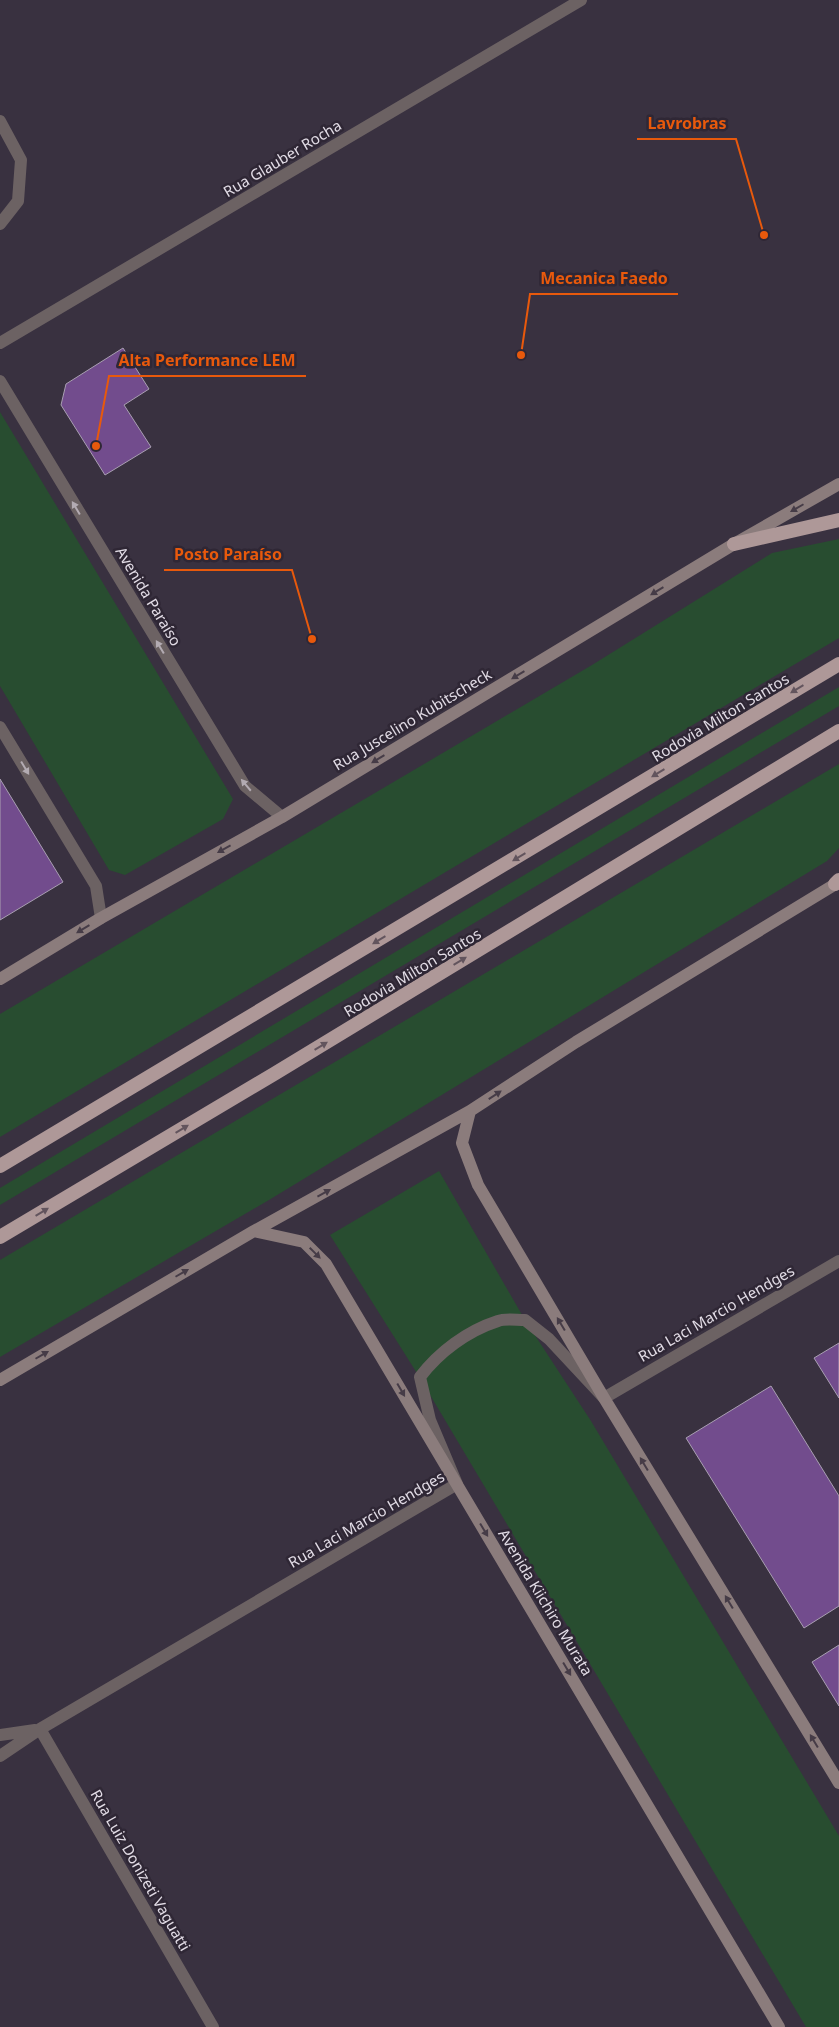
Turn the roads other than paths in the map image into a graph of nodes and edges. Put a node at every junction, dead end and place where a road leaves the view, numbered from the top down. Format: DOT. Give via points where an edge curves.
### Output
graph roads {
  1 [pos="581,0"];
  2 [pos="0,121"];
  3 [pos="0,224"];
  4 [pos="0,343"];
  5 [pos="0,381"];
  6 [pos="839,484"];
  7 [pos="839,520"];
  8 [pos="734,544"];
  9 [pos="839,664"];
  10 [pos="0,726"];
  11 [pos="839,731"];
  12 [pos="282,817"];
  13 [pos="838,882"];
  14 [pos="101,918"];
  15 [pos="0,979"];
  16 [pos="470,1111"];
  17 [pos="0,1166"];
  18 [pos="254,1231"];
  19 [pos="0,1237"];
  20 [pos="839,1261"];
  21 [pos="0,1380"];
  22 [pos="604,1398"];
  23 [pos="457,1484"];
  24 [pos="40,1729"];
  25 [pos="0,1735"];
  26 [pos="0,1756"];
  27 [pos="839,1783"];
  28 [pos="213,2027"];
  29 [pos="779,2027"];
  1 -- 4 [label="street, Rua Glauber Rocha"];
  2 -- 3 [label="street" via="21,160 18,202"];
  12 -- 5 [label="street, Avenida Paraíso, one-way" via="245,786"];
  6 -- 8 [label="main road, Rua Juscelino Kubitscheck, one-way"];
  7 -- 8 [label="highway"];
  8 -- 12 [label="main road, Rua Juscelino Kubitscheck, one-way"];
  9 -- 17 [label="highway, Rodovia Milton Santos, one-way"];
  10 -- 14 [label="street, one-way" via="96,886"];
  19 -- 11 [label="highway, Rodovia Milton Santos, one-way"];
  12 -- 14 [label="main road, Rua Juscelino Kubitscheck, one-way"];
  16 -- 13 [label="main road, one-way" via="576,1042"];
  14 -- 15 [label="main road, Rua Juscelino Kubitscheck, one-way"];
  18 -- 16 [label="main road, one-way"];
  22 -- 16 [label="main road, one-way" via="478,1186 462,1143"];
  21 -- 18 [label="main road, one-way"];
  18 -- 23 [label="main road, Avenida Kiichiro Murata, one-way" via="304,1242 326,1264"];
  20 -- 22 [label="street, Rua Laci Marcio Hendges"];
  22 -- 23 [label="street, Rua Laci Marcio Hendges" via="549,1339 525,1320 498,1320 461,1339 435,1357 420,1378 430,1420"];
  27 -- 22 [label="main road, one-way"];
  23 -- 24 [label="street, Rua Laci Marcio Hendges"];
  23 -- 29 [label="main road, Avenida Kiichiro Murata, one-way"];
  24 -- 25 [label="street, Rua Laci Marcio Hendges"];
  24 -- 26 [label="street, Rua Laci Marcio Hendges"];
  24 -- 28 [label="street, Rua Luiz Donizeti Vaguatti"];
}
